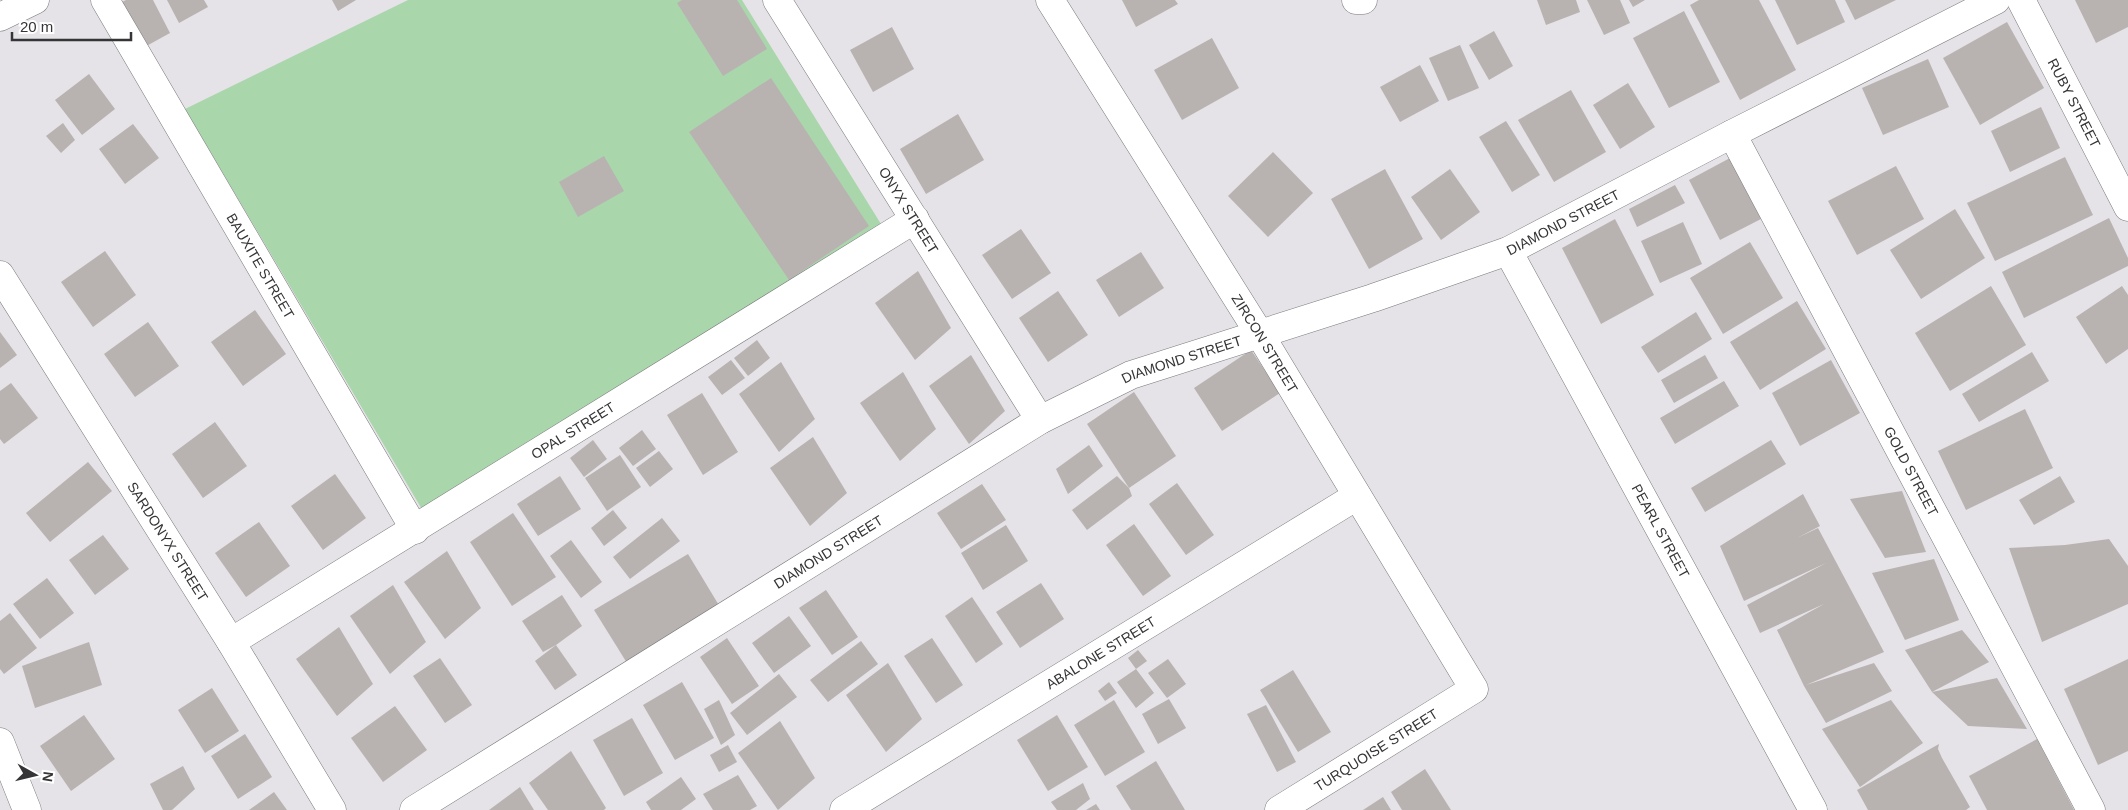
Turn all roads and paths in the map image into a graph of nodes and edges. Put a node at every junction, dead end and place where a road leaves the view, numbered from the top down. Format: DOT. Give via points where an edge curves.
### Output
graph roads {
  1 [pos="35,0"];
  2 [pos="105,0"];
  3 [pos="777,0"];
  4 [pos="1050,0"];
  5 [pos="1356,0"];
  6 [pos="1363,0"];
  7 [pos="1996,0"];
  8 [pos="2021,0"];
  9 [pos="0,18"];
  10 [pos="1732,134"];
  11 [pos="2128,208"];
  12 [pos="915,219"];
  13 [pos="1508,251"];
  14 [pos="0,275"];
  15 [pos="1259,333"];
  16 [pos="1040,420"];
  17 [pos="1357,496"];
  18 [pos="415,530"];
  19 [pos="231,642"];
  20 [pos="1474,689"];
  21 [pos="0,742"];
  22 [pos="27,810"];
  23 [pos="332,810"];
  24 [pos="414,810"];
  25 [pos="844,810"];
  26 [pos="1279,810"];
  27 [pos="1813,810"];
  28 [pos="2091,810"];
  1 -- 9 [label="street"];
  2 -- 18 [label="street, BAUXITE STREET"];
  3 -- 12 [label="street, ONYX STREET"];
  4 -- 15 [label="street, ZIRCON STREET"];
  5 -- 6 [label="street"];
  7 -- 10 [label="street, DIAMOND STREET"];
  8 -- 11 [label="street, RUBY STREET"];
  10 -- 13 [label="street, DIAMOND STREET"];
  10 -- 28 [label="street, GOLD STREET"];
  12 -- 16 [label="street, ONYX STREET"];
  12 -- 18 [label="street, OPAL STREET"];
  13 -- 15 [label="street, DIAMOND STREET"];
  13 -- 27 [label="street, PEARL STREET"];
  14 -- 19 [label="street, SARDONYX STREET"];
  15 -- 16 [label="street, DIAMOND STREET" via="1131,375"];
  15 -- 17 [label="street, ZIRCON STREET"];
  16 -- 24 [label="street, DIAMOND STREET"];
  17 -- 20 [label="street, ZIRCON STREET"];
  17 -- 25 [label="street, ABALONE STREET"];
  18 -- 19 [label="street, OPAL STREET"];
  19 -- 23 [label="street, SARDONYX STREET"];
  20 -- 26 [label="street, TURQUOISE STREET"];
  21 -- 22 [label="street"];
}
